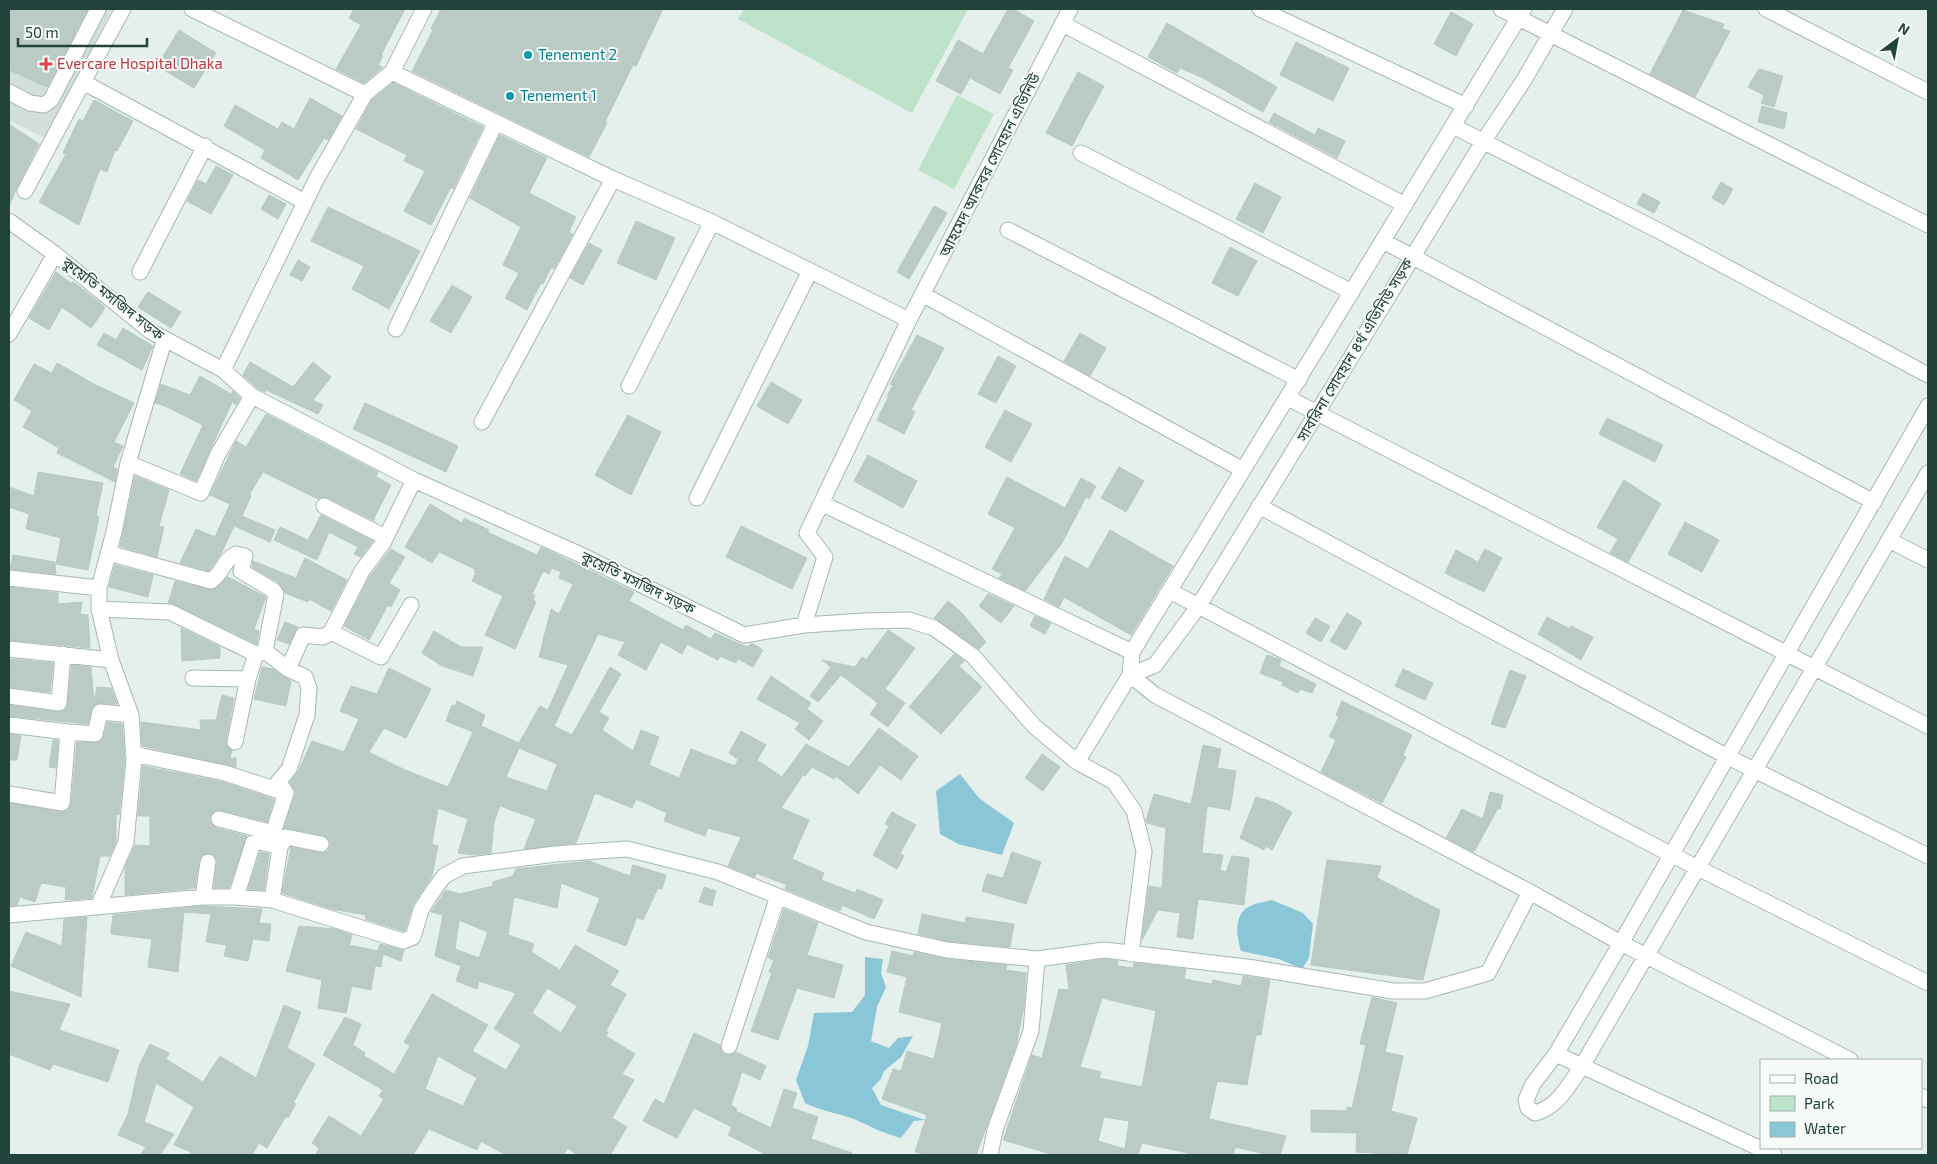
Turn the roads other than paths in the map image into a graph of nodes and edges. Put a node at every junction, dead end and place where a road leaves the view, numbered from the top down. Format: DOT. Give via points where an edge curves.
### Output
graph roads {
  1 [pos="98,9"];
  2 [pos="123,9"];
  3 [pos="192,9"];
  4 [pos="424,9"];
  5 [pos="1070,9"];
  6 [pos="1260,9"];
  7 [pos="1501,9"];
  8 [pos="1565,9"];
  9 [pos="1766,9"];
  10 [pos="1521,13"];
  11 [pos="1063,24"];
  12 [pos="1551,34"];
  13 [pos="392,72"];
  14 [pos="83,82"];
  15 [pos="9,92"];
  16 [pos="1928,92"];
  17 [pos="365,94"];
  18 [pos="1466,106"];
  19 [pos="496,122"];
  20 [pos="1453,126"];
  21 [pos="1483,142"];
  22 [pos="205,146"];
  23 [pos="1081,153"];
  24 [pos="613,179"];
  25 [pos="25,191"];
  26 [pos="305,202"];
  27 [pos="1406,205"];
  28 [pos="9,221"];
  29 [pos="712,222"];
  30 [pos="1928,226"];
  31 [pos="1008,230"];
  32 [pos="1383,241"];
  33 [pos="55,254"];
  34 [pos="1412,256"];
  35 [pos="810,271"];
  36 [pos="140,272"];
  37 [pos="1352,292"];
  38 [pos="922,294"];
  39 [pos="909,320"];
  40 [pos="396,328"];
  41 [pos="9,334"];
  42 [pos="164,341"];
  43 [pos="223,370"];
  44 [pos="1928,375"];
  45 [pos="1299,380"];
  46 [pos="630,386"];
  47 [pos="252,396"];
  48 [pos="1288,398"];
  49 [pos="1928,406"];
  50 [pos="1316,414"];
  51 [pos="482,422"];
  52 [pos="128,462"];
  53 [pos="1243,470"];
  54 [pos="1928,473"];
  55 [pos="414,480"];
  56 [pos="697,498"];
  57 [pos="1874,502"];
  58 [pos="823,504"];
  59 [pos="324,506"];
  60 [pos="1259,506"];
  61 [pos="385,537"];
  62 [pos="1890,540"];
  63 [pos="108,553"];
  64 [pos="1928,560"];
  65 [pos="9,578"];
  66 [pos="99,588"];
  67 [pos="1170,591"];
  68 [pos="411,605"];
  69 [pos="1198,607"];
  70 [pos="99,609"];
  71 [pos="804,625"];
  72 [pos="331,632"];
  73 [pos="9,649"];
  74 [pos="261,652"];
  75 [pos="1132,652"];
  76 [pos="63,654"];
  77 [pos="1787,656"];
  78 [pos="111,660"];
  79 [pos="288,668"];
  80 [pos="1814,669"];
  81 [pos="1130,675"];
  82 [pos="193,678"];
  83 [pos="248,679"];
  84 [pos="9,696"];
  85 [pos="131,715"];
  86 [pos="9,725"];
  87 [pos="1928,726"];
  88 [pos="68,732"];
  89 [pos="235,742"];
  90 [pos="133,754"];
  91 [pos="1728,757"];
  92 [pos="1077,762"];
  93 [pos="1755,770"];
  94 [pos="286,793"];
  95 [pos="9,794"];
  96 [pos="219,819"];
  97 [pos="280,839"];
  98 [pos="321,844"];
  99 [pos="1672,855"];
  100 [pos="1928,856"];
  101 [pos="208,862"];
  102 [pos="1698,868"];
  103 [pos="1530,892"];
  104 [pos="778,896"];
  105 [pos="236,897"];
  106 [pos="203,898"];
  107 [pos="272,900"];
  108 [pos="98,907"];
  109 [pos="9,915"];
  110 [pos="1621,943"];
  111 [pos="1131,954"];
  112 [pos="1646,956"];
  113 [pos="1037,959"];
  114 [pos="1928,984"];
  115 [pos="730,1046"];
  116 [pos="1556,1054"];
  117 [pos="1848,1059"];
  118 [pos="1582,1066"];
  119 [pos="1760,1149"];
  120 [pos="1761,1149"];
  121 [pos="990,1155"];
  122 [pos="1774,1155"];
  1 -- 15 [label="street" via="50,100 44,105 30,103"];
  2 -- 14 [label="street"];
  3 -- 17 [label="street"];
  4 -- 13 [label="street"];
  5 -- 11 [label="street, আহমেদ আকবর সোবহান এভিনিউ"];
  6 -- 18 [label="street"];
  7 -- 10 [label="street"];
  8 -- 12 [label="street, সাবরিনা সোবহান ৪র্থ এভিনিউ সড়ক"];
  9 -- 16 [label="street"];
  10 -- 12 [label="street"];
  10 -- 18 [label="street"];
  11 -- 27 [label="street"];
  11 -- 38 [label="street, আহমেদ আকবর সোবহান এভিনিউ"];
  12 -- 21 [label="street, সাবরিনা সোবহান ৪র্থ এভিনিউ সড়ক"];
  12 -- 30 [label="street"];
  13 -- 17 [label="street"];
  13 -- 19 [label="street"];
  14 -- 22 [label="street"];
  14 -- 25 [label="street"];
  17 -- 26 [label="street"];
  18 -- 20 [label="street"];
  19 -- 24 [label="street"];
  19 -- 40 [label="street"];
  20 -- 21 [label="street"];
  20 -- 27 [label="street"];
  21 -- 34 [label="street, সাবরিনা সোবহান ৪র্থ এভিনিউ সড়ক"];
  21 -- 44 [label="street" via="1663,233"];
  22 -- 26 [label="street"];
  22 -- 36 [label="street"];
  23 -- 37 [label="street"];
  24 -- 29 [label="street"];
  24 -- 51 [label="street"];
  26 -- 43 [label="street"];
  27 -- 32 [label="street"];
  28 -- 33 [label="street, কুয়েতি মসজিদ সড়ক"];
  29 -- 35 [label="street"];
  29 -- 46 [label="street"];
  31 -- 45 [label="street"];
  32 -- 34 [label="street"];
  32 -- 37 [label="street"];
  33 -- 41 [label="street"];
  33 -- 42 [label="street, কুয়েতি মসজিদ সড়ক"];
  34 -- 50 [label="street, সাবরিনা সোবহান ৪র্থ এভিনিউ সড়ক"];
  34 -- 57 [label="street"];
  35 -- 39 [label="street"];
  35 -- 56 [label="street"];
  37 -- 45 [label="street"];
  38 -- 39 [label="street, আহমেদ আকবর সোবহান এভিনিউ"];
  38 -- 53 [label="street"];
  39 -- 58 [label="street, আহমেদ আকবর সোবহান এভিনিউ"];
  42 -- 43 [label="street, কুয়েতি মসজিদ সড়ক"];
  42 -- 52 [label="street"];
  43 -- 47 [label="street, কুয়েতি মসজিদ সড়ক"];
  45 -- 48 [label="street"];
  47 -- 52 [label="street" via="218,454 201,494"];
  47 -- 55 [label="street, কুয়েতি মসজিদ সড়ক"];
  48 -- 50 [label="street"];
  48 -- 53 [label="street"];
  49 -- 57 [label="street"];
  50 -- 60 [label="street, সাবরিনা সোবহান ৪র্থ এভিনিউ সড়ক"];
  50 -- 77 [label="street"];
  52 -- 63 [label="street"];
  53 -- 67 [label="street"];
  54 -- 62 [label="street"];
  55 -- 61 [label="street"];
  55 -- 71 [label="street, কুয়েতি মসজিদ সড়ক" via="581,554 744,634"];
  57 -- 77 [label="street"];
  58 -- 71 [label="street, আহমেদ আকবর সোবহান এভিনিউ" via="807,533 826,556"];
  58 -- 75 [label="street"];
  59 -- 61 [label="street"];
  60 -- 69 [label="street, সাবরিনা সোবহান ৪র্থ এভিনিউ সড়ক"];
  60 -- 91 [label="street"];
  61 -- 72 [label="street" via="362,571"];
  62 -- 64 [label="street"];
  62 -- 80 [label="street"];
  63 -- 66 [label="street"];
  63 -- 74 [label="street" via="211,581 219,575 226,559 236,554 245,556 241,571 276,594"];
  65 -- 66 [label="street"];
  66 -- 70 [label="street"];
  67 -- 69 [label="street"];
  67 -- 75 [label="street"];
  68 -- 72 [label="street" via="381,657"];
  69 -- 81 [label="street, সাবরিনা সোবহান ৪র্থ এভিনিউ সড়ক" via="1155,665"];
  69 -- 99 [label="street"];
  70 -- 74 [label="street" via="170,612"];
  70 -- 78 [label="street"];
  71 -- 92 [label="street, কুয়েতি মসজিদ সড়ক" via="909,620 934,628 973,656 1034,726"];
  72 -- 79 [label="street" via="323,637 301,636"];
  73 -- 76 [label="street"];
  74 -- 79 [label="street"];
  74 -- 83 [label="street"];
  75 -- 81 [label="street"];
  76 -- 78 [label="street"];
  76 -- 84 [label="street" via="58,703"];
  77 -- 80 [label="street"];
  77 -- 91 [label="street"];
  78 -- 85 [label="street"];
  79 -- 94 [label="street" via="305,677 309,700 289,769 278,782"];
  80 -- 87 [label="street"];
  80 -- 93 [label="street"];
  81 -- 92 [label="street"];
  81 -- 103 [label="street" via="1155,695"];
  82 -- 83 [label="street"];
  83 -- 89 [label="street"];
  85 -- 88 [label="street" via="100,712 95,734"];
  85 -- 90 [label="street"];
  86 -- 88 [label="street"];
  88 -- 95 [label="street" via="62,803"];
  90 -- 94 [label="street" via="225,773"];
  90 -- 108 [label="street" via="126,842"];
  91 -- 93 [label="street"];
  91 -- 99 [label="street"];
  92 -- 111 [label="street, কুয়েতি মসজিদ সড়ক" via="1114,782 1134,811 1144,851"];
  93 -- 100 [label="street"];
  93 -- 102 [label="street"];
  94 -- 97 [label="street"];
  96 -- 97 [label="street"];
  97 -- 98 [label="street"];
  97 -- 105 [label="street" via="253,843"];
  97 -- 107 [label="street"];
  99 -- 102 [label="street"];
  99 -- 110 [label="street"];
  101 -- 106 [label="street"];
  102 -- 112 [label="street"];
  102 -- 114 [label="street"];
  103 -- 110 [label="street"];
  103 -- 111 [label="street" via="1488,973 1425,991 1393,991 1254,968"];
  104 -- 107 [label="street" via="718,872 628,849 555,854 463,866 444,876 421,910 413,937 403,940"];
  104 -- 113 [label="street" via="889,938 946,950"];
  104 -- 115 [label="street"];
  105 -- 106 [label="street"];
  105 -- 107 [label="street"];
  106 -- 108 [label="street"];
  108 -- 109 [label="street"];
  110 -- 112 [label="street"];
  110 -- 116 [label="street"];
  111 -- 113 [label="street" via="1104,950"];
  112 -- 117 [label="street"];
  112 -- 118 [label="street"];
  113 -- 121 [label="street" via="1031,1031"];
  116 -- 118 [label="street"];
  116 -- 118 [label="street" via="1533,1084 1526,1100 1528,1108 1535,1113 1545,1110 1558,1099"];
  118 -- 119 [label="street"];
  120 -- 122 [label="street"];
}
